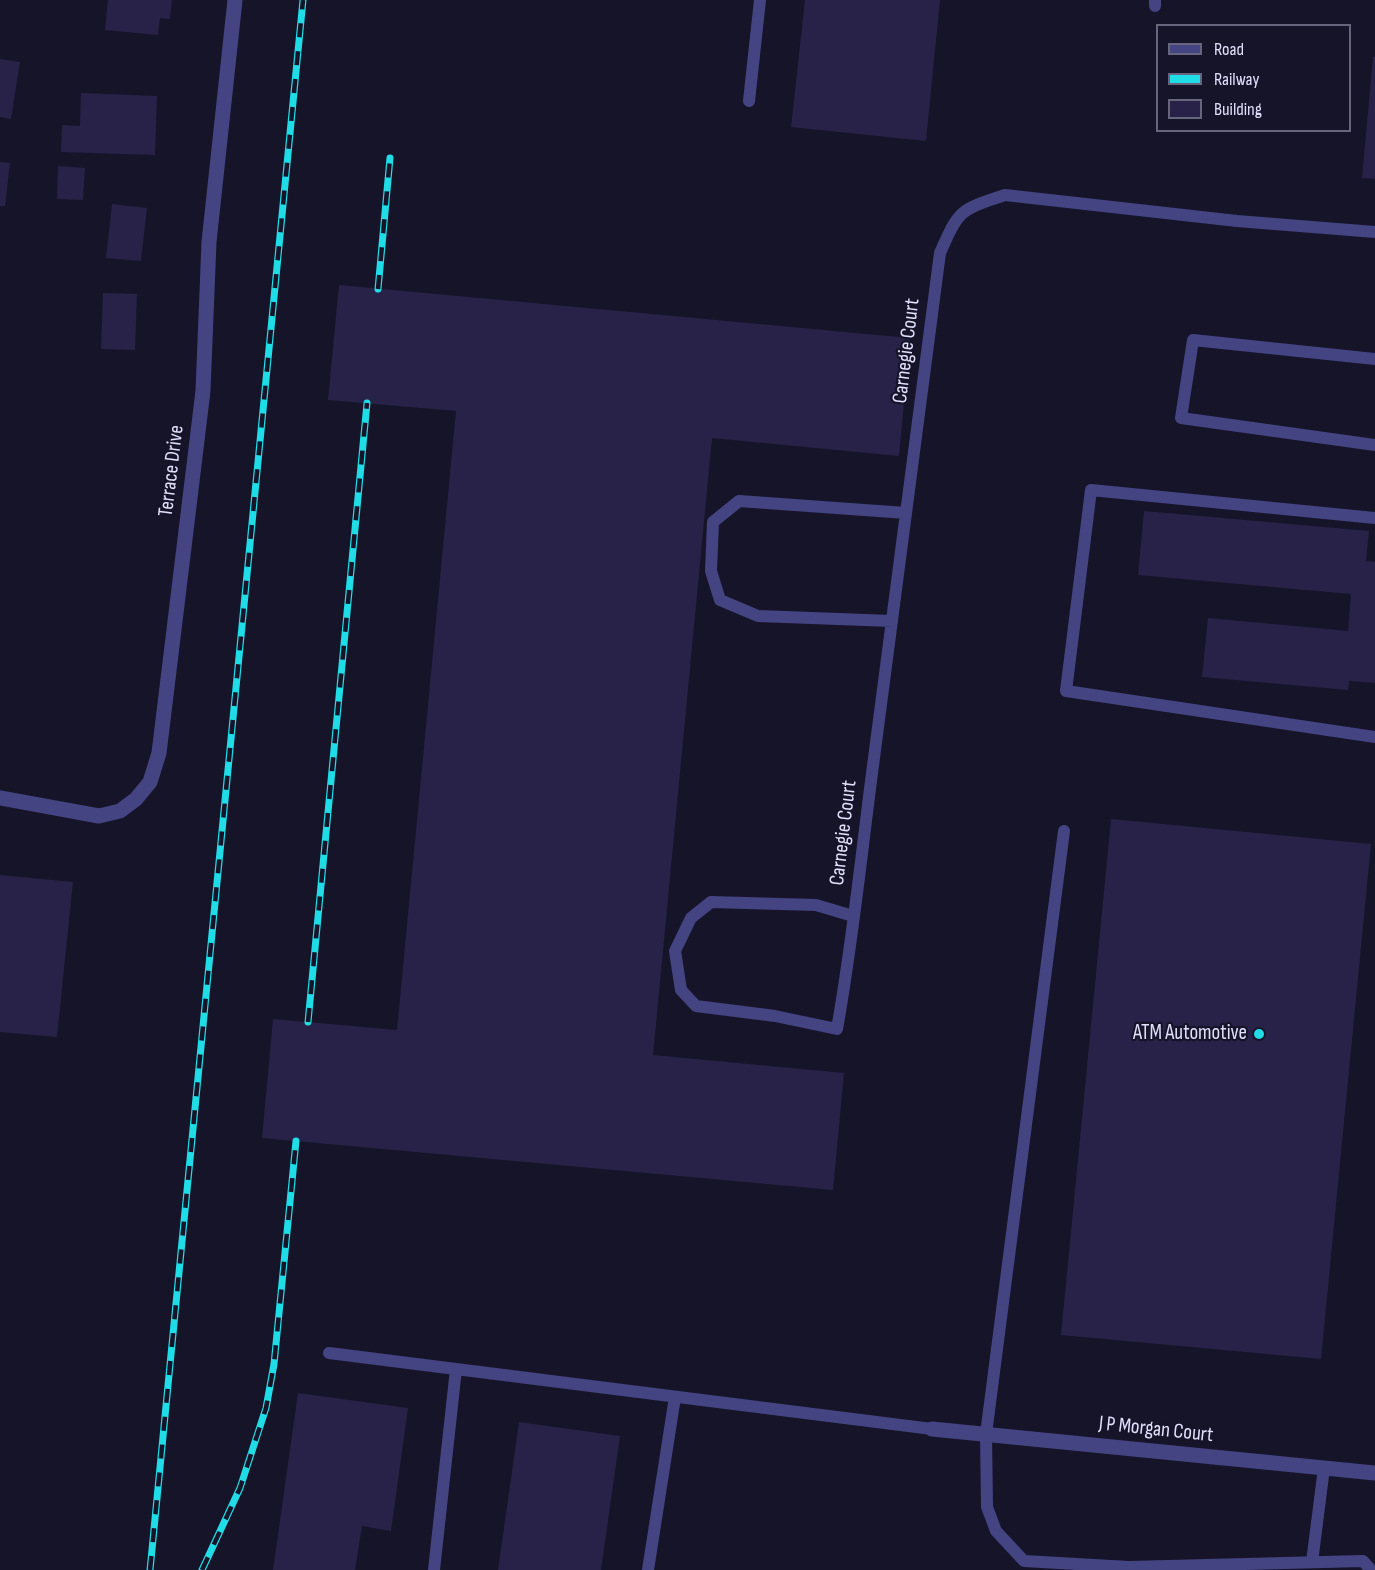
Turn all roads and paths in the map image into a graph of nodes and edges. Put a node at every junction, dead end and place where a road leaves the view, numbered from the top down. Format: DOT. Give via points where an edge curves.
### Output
graph roads {
  1 [pos="235,0"];
  2 [pos="760,0"];
  3 [pos="749,101"];
  4 [pos="1375,232"];
  5 [pos="1375,358"];
  6 [pos="1375,445"];
  7 [pos="906,513"];
  8 [pos="1375,518"];
  9 [pos="892,621"];
  10 [pos="1375,737"];
  11 [pos="0,798"];
  12 [pos="1064,831"];
  13 [pos="853,916"];
  14 [pos="329,1353"];
  15 [pos="456,1369"];
  16 [pos="675,1397"];
  17 [pos="932,1430"];
  18 [pos="986,1434"];
  19 [pos="1324,1468"];
  20 [pos="1375,1473"];
  21 [pos="1312,1562"];
  22 [pos="434,1570"];
  23 [pos="648,1570"];
  24 [pos="1371,1570"];
  1 -- 11 [label="street, Terrace Drive" via="209,242 203,391 159,753 150,782 120,811 99,816"];
  2 -- 3 [label="lane"];
  4 -- 7 [label="lane, Carnegie Court" via="1005,195 973,205 955,219 940,253"];
  5 -- 6 [label="lane" via="1192,340 1181,418"];
  7 -- 9 [label="lane, Carnegie Court"];
  7 -- 9 [label="lane" via="739,501 713,522 711,571 720,600 758,616"];
  8 -- 10 [label="lane" via="1091,489 1066,691"];
  9 -- 13 [label="lane, Carnegie Court"];
  12 -- 18 [label="lane"];
  13 -- 13 [label="lane, Carnegie Court" via="816,905 711,902 691,918 675,951 681,990 696,1006 776,1016 837,1029"];
  14 -- 15 [label="lane"];
  15 -- 16 [label="lane"];
  15 -- 22 [label="lane"];
  16 -- 17 [label="lane"];
  16 -- 23 [label="lane"];
  17 -- 18 [label="street, J P Morgan Court"];
  18 -- 19 [label="street, J P Morgan Court"];
  18 -- 21 [label="lane" via="987,1507 996,1531 1024,1561 1129,1567"];
  19 -- 20 [label="street, J P Morgan Court"];
  19 -- 21 [label="lane"];
  21 -- 24 [label="lane" via="1363,1561"];
}
